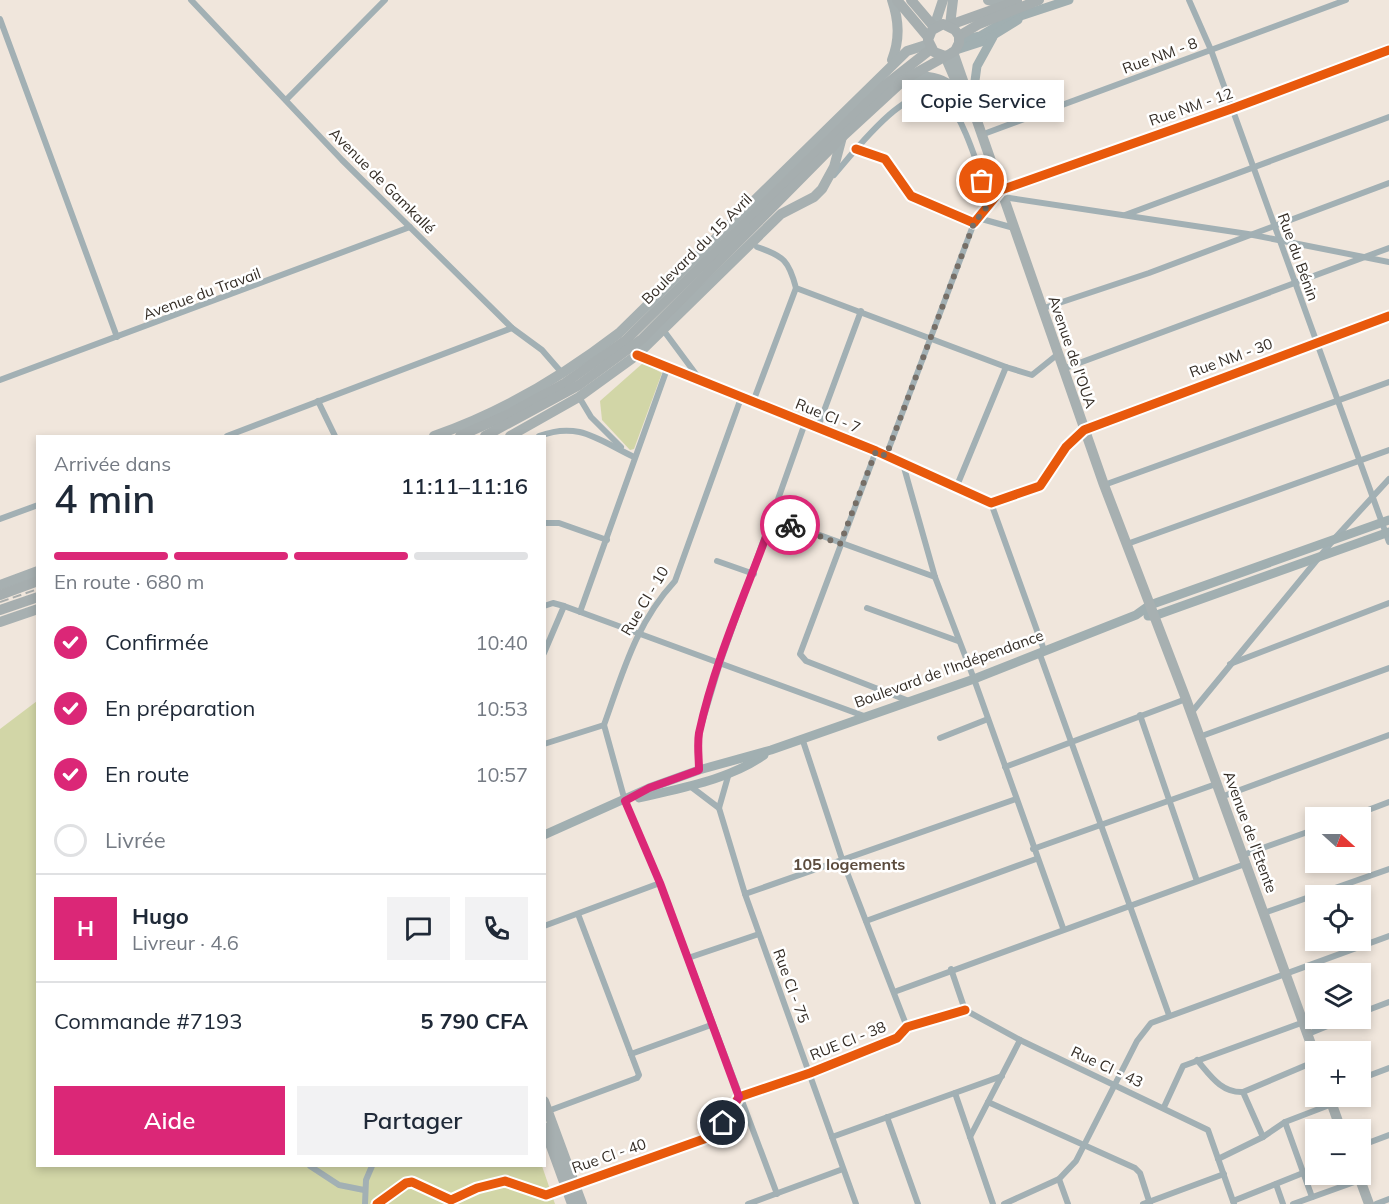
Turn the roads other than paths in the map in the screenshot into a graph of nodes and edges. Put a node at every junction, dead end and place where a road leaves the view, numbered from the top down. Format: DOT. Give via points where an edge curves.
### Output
graph roads {
  1 [pos="191,0"];
  2 [pos="385,0"];
  3 [pos="892,0"];
  4 [pos="897,0"];
  5 [pos="911,0"];
  6 [pos="943,0"];
  7 [pos="953,0"];
  8 [pos="987,0"];
  9 [pos="1039,0"];
  10 [pos="1069,0"];
  11 [pos="1189,0"];
  12 [pos="1346,0"];
  13 [pos="1014,1"];
  14 [pos="1023,17"];
  15 [pos="0,20"];
  16 [pos="979,24"];
  17 [pos="950,26"];
  18 [pos="993,36"];
  19 [pos="931,39"];
  20 [pos="954,47"];
  21 [pos="1211,50"];
  22 [pos="1389,50"];
  23 [pos="892,60"];
  24 [pos="882,75"];
  25 [pos="905,79"];
  26 [pos="286,100"];
  27 [pos="968,103"];
  28 [pos="1231,109"];
  29 [pos="1389,117"];
  30 [pos="980,132"];
  31 [pos="842,137"];
  32 [pos="856,149"];
  33 [pos="1251,166"];
  34 [pos="1389,183"];
  35 [pos="822,189"];
  36 [pos="1002,193"];
  37 [pos="991,202"];
  38 [pos="1124,215"];
  39 [pos="976,221"];
  40 [pos="410,227"];
  41 [pos="1274,227"];
  42 [pos="1014,228"];
  43 [pos="1248,234"];
  44 [pos="1279,240"];
  45 [pos="757,247"];
  46 [pos="1389,248"];
  47 [pos="1366,258"];
  48 [pos="1389,262"];
  49 [pos="1294,283"];
  50 [pos="796,288"];
  51 [pos="1041,309"];
  52 [pos="861,311"];
  53 [pos="1389,316"];
  54 [pos="512,328"];
  55 [pos="664,331"];
  56 [pos="117,337"];
  57 [pos="932,338"];
  58 [pos="1317,343"];
  59 [pos="1058,354"];
  60 [pos="637,355"];
  61 [pos="1006,368"];
  62 [pos="668,369"];
  63 [pos="1063,369"];
  64 [pos="562,373"];
  65 [pos="0,380"];
  66 [pos="702,382"];
  67 [pos="1389,382"];
  68 [pos="579,397"];
  69 [pos="741,398"];
  70 [pos="1338,400"];
  71 [pos="318,401"];
  72 [pos="753,402"];
  73 [pos="805,423"];
  74 [pos="818,428"];
  75 [pos="1084,430"];
  76 [pos="230,435"];
  77 [pos="335,435"];
  78 [pos="437,435"];
  79 [pos="462,435"];
  80 [pos="487,435"];
  81 [pos="512,435"];
  82 [pos="542,435"];
  83 [pos="1389,450"];
  84 [pos="876,451"];
  85 [pos="886,456"];
  86 [pos="634,457"];
  87 [pos="1360,460"];
  88 [pos="903,464"];
  89 [pos="1389,478"];
  90 [pos="1104,485"];
  91 [pos="956,488"];
  92 [pos="1373,497"];
  93 [pos="991,503"];
  94 [pos="36,506"];
  95 [pos="773,518"];
  96 [pos="0,519"];
  97 [pos="1385,521"];
  98 [pos="546,524"];
  99 [pos="1388,536"];
  100 [pos="1335,538"];
  101 [pos="607,540"];
  102 [pos="840,544"];
  103 [pos="1127,544"];
  104 [pos="1320,556"];
  105 [pos="717,561"];
  106 [pos="36,572"];
  107 [pos="754,574"];
  108 [pos="935,577"];
  109 [pos="36,582"];
  110 [pos="0,585"];
  111 [pos="0,595"];
  112 [pos="36,598"];
  113 [pos="1389,603"];
  114 [pos="546,605"];
  115 [pos="1150,605"];
  116 [pos="564,606"];
  117 [pos="867,608"];
  118 [pos="0,610"];
  119 [pos="36,610"];
  120 [pos="580,612"];
  121 [pos="1136,615"];
  122 [pos="1154,616"];
  123 [pos="0,622"];
  124 [pos="637,633"];
  125 [pos="958,641"];
  126 [pos="546,648"];
  127 [pos="1042,651"];
  128 [pos="720,663"];
  129 [pos="1229,664"];
  130 [pos="1389,668"];
  131 [pos="974,679"];
  132 [pos="1186,699"];
  133 [pos="909,701"];
  134 [pos="1190,713"];
  135 [pos="1140,715"];
  136 [pos="864,716"];
  137 [pos="988,719"];
  138 [pos="604,725"];
  139 [pos="1389,735"];
  140 [pos="1199,737"];
  141 [pos="802,738"];
  142 [pos="940,738"];
  143 [pos="546,743"];
  144 [pos="1072,743"];
  145 [pos="771,750"];
  146 [pos="1005,767"];
  147 [pos="699,770"];
  148 [pos="729,772"];
  149 [pos="1216,784"];
  150 [pos="690,786"];
  151 [pos="1221,797"];
  152 [pos="1016,799"];
  153 [pos="1170,799"];
  154 [pos="625,801"];
  155 [pos="1389,802"];
  156 [pos="719,808"];
  157 [pos="1371,809"];
  158 [pos="1101,825"];
  159 [pos="546,834"];
  160 [pos="1305,834"];
  161 [pos="1033,849"];
  162 [pos="1036,859"];
  163 [pos="1244,860"];
  164 [pos="843,862"];
  165 [pos="1389,869"];
  166 [pos="1197,881"];
  167 [pos="660,883"];
  168 [pos="745,894"];
  169 [pos="1128,906"];
  170 [pos="1264,913"];
  171 [pos="578,914"];
  172 [pos="866,921"];
  173 [pos="546,925"];
  174 [pos="1063,928"];
  175 [pos="759,934"];
  176 [pos="1389,936"];
  177 [pos="688,958"];
  178 [pos="951,969"];
  179 [pos="1285,973"];
  180 [pos="894,992"];
  181 [pos="1389,1002"];
  182 [pos="1371,1009"];
  183 [pos="966,1010"];
  184 [pos="1169,1015"];
  185 [pos="1304,1022"];
  186 [pos="711,1025"];
  187 [pos="907,1027"];
  188 [pos="1320,1029"];
  189 [pos="1308,1034"];
  190 [pos="1020,1040"];
  191 [pos="1310,1041"];
  192 [pos="631,1054"];
  193 [pos="1197,1060"];
  194 [pos="1305,1064"];
  195 [pos="1389,1068"];
  196 [pos="810,1073"];
  197 [pos="1371,1075"];
  198 [pos="1002,1076"];
  199 [pos="1115,1084"];
  200 [pos="1243,1092"];
  201 [pos="956,1093"];
  202 [pos="739,1097"];
  203 [pos="988,1102"];
  204 [pos="546,1106"];
  205 [pos="1164,1107"];
  206 [pos="1317,1107"];
  207 [pos="887,1117"];
  208 [pos="1286,1122"];
  209 [pos="546,1132"];
  210 [pos="1389,1135"];
  211 [pos="832,1137"];
  212 [pos="970,1137"];
  213 [pos="1261,1139"];
  214 [pos="1371,1142"];
  215 [pos="1085,1146"];
  216 [pos="1218,1159"];
  217 [pos="312,1167"];
  218 [pos="372,1167"];
  219 [pos="843,1169"];
  220 [pos="1303,1173"];
  221 [pos="1224,1174"];
  222 [pos="1059,1179"];
  223 [pos="1276,1184"];
  224 [pos="1340,1185"];
  225 [pos="1362,1185"];
  226 [pos="570,1186"];
  227 [pos="364,1190"];
  228 [pos="777,1194"];
  229 [pos="1312,1197"];
  230 [pos="1389,1199"];
  231 [pos="1024,1201"];
  232 [pos="1148,1203"];
  233 [pos="1233,1203"];
  234 [pos="365,1204"];
  235 [pos="377,1204"];
  236 [pos="572,1204"];
  237 [pos="582,1204"];
  238 [pos="748,1204"];
  239 [pos="856,1204"];
  240 [pos="918,1204"];
  241 [pos="993,1204"];
  242 [pos="1004,1204"];
  243 [pos="1068,1204"];
  244 [pos="1283,1204"];
  245 [pos="1293,1204"];
  246 [pos="1368,1204"];
  247 [pos="1376,1204"];
  1 -- 26 [label="street, Avenue de Gamkallé"];
  2 -- 26 [label="street"];
  3 -- 23 [label="main road" via="898,27"];
  4 -- 19 [label="highway"];
  5 -- 19 [label="highway"];
  6 -- 19 [label="main road"];
  7 -- 17 [label="main road"];
  8 -- 13 [label="main road"];
  9 -- 16 [label="highway, Boulevard du 15 Avril"];
  10 -- 14 [label="main road"];
  11 -- 21 [label="street, Rue du Bénin"];
  12 -- 21 [label="street, Rue NM - 8"];
  13 -- 16 [label="main road"];
  13 -- 17 [label="highway"];
  14 -- 18 [label="main road"];
  14 -- 20 [label="main road" via="998,24"];
  15 -- 56 [label="street"];
  16 -- 20 [label="highway, Boulevard du 15 Avril"];
  17 -- 19 [label="highway"];
  17 -- 20 [label="highway"];
  18 -- 20 [label="main road"];
  18 -- 27 [label="main road" via="977,66"];
  19 -- 20 [label="highway"];
  19 -- 23 [label="main road, Boulevard du 15 Avril" via="909,41"];
  19 -- 24 [label="main road, Boulevard du 15 Avril" via="907,51"];
  19 -- 79 [label="highway, Boulevard du 15 Avril" via="626,340 565,383"];
  20 -- 25 [label="highway, Boulevard du 15 Avril"];
  20 -- 27 [label="main road, Avenue de l'OUA"];
  21 -- 28 [label="street, Rue du Bénin"];
  21 -- 30 [label="street, Rue NM - 8"];
  22 -- 28 [label="street, Rue NM - 12"];
  23 -- 24 [label="main road, Boulevard du 15 Avril"];
  24 -- 64 [label="main road, Boulevard du 15 Avril" via="634,320"];
  25 -- 27 [label="main road" via="939,79"];
  25 -- 31 [label="highway, Boulevard du 15 Avril"];
  26 -- 40 [label="street, Avenue de Gamkallé"];
  27 -- 30 [label="main road, Avenue de l'OUA"];
  28 -- 33 [label="street, Rue du Bénin"];
  28 -- 36 [label="street, Rue NM - 12"];
  29 -- 33 [label="street"];
  30 -- 36 [label="main road, Avenue de l'OUA"];
  31 -- 35 [label="main road" via="834,167"];
  31 -- 80 [label="highway, Boulevard du 15 Avril" via="642,339 579,386"];
  32 -- 35 [label="street"];
  32 -- 37 [label="street" via="909,99 942,97 957,117"];
  32 -- 39 [label="street" via="885,159 911,196"];
  33 -- 38 [label="street"];
  33 -- 41 [label="street, Rue du Bénin"];
  34 -- 41 [label="street"];
  35 -- 55 [label="main road" via="806,203 781,214"];
  36 -- 37 [label="street"];
  36 -- 38 [label="street"];
  36 -- 42 [label="main road, Avenue de l'OUA"];
  37 -- 39 [label="street"];
  38 -- 43 [label="street"];
  39 -- 42 [label="street"];
  39 -- 57 [label="street"];
  40 -- 54 [label="street, Avenue de Gamkallé"];
  40 -- 56 [label="street, Avenue du Travail"];
  41 -- 43 [label="street"];
  41 -- 44 [label="street, Rue du Bénin"];
  42 -- 51 [label="main road, Avenue de l'OUA"];
  43 -- 44 [label="street"];
  43 -- 51 [label="street"];
  44 -- 47 [label="street"];
  44 -- 49 [label="street, Rue du Bénin"];
  45 -- 50 [label="street" via="778,254 786,262"];
  46 -- 47 [label="street"];
  47 -- 48 [label="street"];
  47 -- 49 [label="street"];
  49 -- 58 [label="street, Rue du Bénin"];
  49 -- 63 [label="street"];
  50 -- 52 [label="street"];
  50 -- 72 [label="street"];
  51 -- 59 [label="main road, Avenue de l'OUA"];
  52 -- 57 [label="street"];
  52 -- 74 [label="street"];
  53 -- 58 [label="street, Rue NM - 30"];
  54 -- 64 [label="street, Avenue de Gamkallé" via="542,350"];
  54 -- 71 [label="street"];
  55 -- 60 [label="main road"];
  55 -- 66 [label="street"];
  56 -- 65 [label="street, Avenue du Travail"];
  57 -- 61 [label="street"];
  57 -- 85 [label="street"];
  58 -- 70 [label="street, Rue du Bénin"];
  58 -- 75 [label="street, Rue NM - 30"];
  59 -- 61 [label="street" via="1032,375"];
  59 -- 63 [label="main road, Avenue de l'OUA"];
  60 -- 62 [label="street, Rue CI - 7"];
  60 -- 68 [label="main road"];
  61 -- 91 [label="street"];
  62 -- 66 [label="street, Rue CI - 7"];
  62 -- 86 [label="street"];
  63 -- 75 [label="main road, Avenue de l'OUA"];
  64 -- 78 [label="main road, Boulevard du 15 Avril" via="492,413"];
  66 -- 69 [label="street, Rue CI - 7"];
  67 -- 70 [label="street"];
  68 -- 81 [label="main road"];
  68 -- 86 [label="street" via="591,417"];
  69 -- 72 [label="street, Rue CI - 7"];
  69 -- 124 [label="street, Rue CI - 10" via="675,581"];
  70 -- 87 [label="street, Rue du Bénin"];
  70 -- 90 [label="street"];
  71 -- 76 [label="street"];
  71 -- 77 [label="street"];
  72 -- 73 [label="street, Rue CI - 7"];
  73 -- 74 [label="street, Rue CI - 7"];
  73 -- 95 [label="street"];
  74 -- 84 [label="street, Rue CI - 7"];
  75 -- 90 [label="main road, Avenue de l'OUA"];
  75 -- 93 [label="street" via="1066,447 1041,486"];
  82 -- 86 [label="street" via="558,430 580,431"];
  83 -- 87 [label="street"];
  84 -- 85 [label="street, Rue CI - 7"];
  84 -- 102 [label="street"];
  85 -- 88 [label="street, Rue CI - 7"];
  86 -- 101 [label="street"];
  87 -- 92 [label="street, Rue du Bénin"];
  87 -- 103 [label="street"];
  88 -- 91 [label="street, Rue CI - 7"];
  88 -- 108 [label="street"];
  89 -- 92 [label="street"];
  90 -- 103 [label="main road, Avenue de l'OUA"];
  91 -- 93 [label="street, Rue CI - 7"];
  92 -- 97 [label="street, Rue du Bénin"];
  92 -- 100 [label="street"];
  93 -- 127 [label="street"];
  94 -- 96 [label="street"];
  95 -- 102 [label="street"];
  95 -- 107 [label="street"];
  97 -- 99 [label="street, Rue du Bénin"];
  97 -- 100 [label="main road, Boulevard de l'Indépendance"];
  98 -- 101 [label="street" via="559,523"];
  99 -- 104 [label="main road, Boulevard de l'Indépendance"];
  100 -- 104 [label="street"];
  100 -- 115 [label="main road, Boulevard de l'Indépendance"];
  101 -- 120 [label="street"];
  102 -- 108 [label="street"];
  102 -- 133 [label="street" via="800,654"];
  103 -- 115 [label="main road, Avenue de l'OUA"];
  104 -- 122 [label="main road, Boulevard de l'Indépendance"];
  104 -- 129 [label="street"];
  105 -- 107 [label="street"];
  106 -- 110 [label="main road"];
  107 -- 128 [label="street"];
  108 -- 125 [label="street"];
  109 -- 111 [label="highway"];
  112 -- 118 [label="highway"];
  113 -- 129 [label="street"];
  114 -- 116 [label="street"];
  115 -- 121 [label="main road, Boulevard de l'Indépendance"];
  115 -- 122 [label="main road, Avenue de l'OUA"];
  116 -- 120 [label="street"];
  116 -- 126 [label="street"];
  117 -- 125 [label="street"];
  119 -- 123 [label="main road"];
  120 -- 124 [label="street"];
  121 -- 122 [label="main road, Boulevard de l'Indépendance"];
  121 -- 127 [label="main road, Boulevard de l'Indépendance"];
  122 -- 132 [label="main road, Avenue de l'Etente"];
  124 -- 128 [label="street"];
  124 -- 138 [label="street, Rue CI - 10"];
  125 -- 131 [label="street"];
  127 -- 131 [label="main road, Boulevard de l'Indépendance"];
  127 -- 144 [label="street"];
  128 -- 136 [label="street"];
  128 -- 147 [label="street" via="699,733"];
  129 -- 134 [label="street"];
  130 -- 140 [label="street"];
  131 -- 133 [label="main road, Boulevard de l'Indépendance"];
  131 -- 137 [label="street"];
  132 -- 134 [label="main road, Avenue de l'Etente"];
  132 -- 135 [label="street"];
  133 -- 136 [label="main road, Boulevard de l'Indépendance"];
  134 -- 140 [label="main road, Avenue de l'Etente"];
  135 -- 144 [label="street"];
  135 -- 153 [label="street"];
  136 -- 141 [label="main road, Boulevard de l'Indépendance"];
  137 -- 142 [label="street"];
  137 -- 146 [label="street"];
  138 -- 143 [label="street"];
  138 -- 154 [label="street"];
  139 -- 151 [label="street"];
  140 -- 149 [label="main road, Avenue de l'Etente"];
  141 -- 145 [label="main road, Boulevard de l'Indépendance"];
  141 -- 164 [label="street"];
  144 -- 146 [label="street"];
  144 -- 158 [label="street"];
  145 -- 147 [label="main road, Boulevard de l'Indépendance"];
  145 -- 148 [label="main road, Boulevard de l'Indépendance"];
  146 -- 152 [label="street"];
  147 -- 154 [label="main road, Boulevard de l'Indépendance"];
  148 -- 150 [label="main road, Boulevard de l'Indépendance"];
  148 -- 156 [label="street"];
  149 -- 151 [label="main road, Avenue de l'Etente"];
  149 -- 153 [label="street"];
  150 -- 154 [label="main road, Boulevard de l'Indépendance"];
  150 -- 156 [label="street"];
  151 -- 163 [label="main road, Avenue de l'Etente"];
  152 -- 161 [label="street"];
  152 -- 164 [label="street"];
  153 -- 158 [label="street"];
  153 -- 166 [label="street"];
  154 -- 159 [label="main road, Boulevard de l'Indépendance"];
  154 -- 167 [label="street"];
  155 -- 157 [label="street"];
  156 -- 168 [label="street, Rue CI - 75"];
  158 -- 161 [label="street"];
  158 -- 169 [label="street"];
  160 -- 163 [label="street"];
  161 -- 162 [label="street"];
  162 -- 172 [label="street"];
  162 -- 174 [label="street"];
  163 -- 166 [label="street"];
  163 -- 170 [label="main road, Avenue de l'Etente"];
  164 -- 168 [label="street"];
  164 -- 172 [label="street"];
  165 -- 170 [label="street"];
  166 -- 169 [label="street"];
  167 -- 171 [label="street"];
  167 -- 177 [label="street"];
  168 -- 175 [label="street, Rue CI - 75"];
  169 -- 174 [label="street"];
  169 -- 184 [label="street"];
  170 -- 179 [label="main road, Avenue de l'Etente"];
  171 -- 173 [label="street"];
  171 -- 192 [label="street"];
  172 -- 180 [label="street"];
  174 -- 178 [label="street"];
  175 -- 177 [label="street"];
  175 -- 196 [label="street, Rue CI - 75"];
  176 -- 179 [label="street"];
  177 -- 186 [label="street"];
  178 -- 180 [label="street"];
  178 -- 183 [label="street"];
  179 -- 184 [label="street"];
  179 -- 185 [label="main road, Avenue de l'Etente"];
  180 -- 187 [label="street"];
  181 -- 182 [label="street"];
  183 -- 187 [label="street, RUE CI - 38"];
  183 -- 190 [label="street, Rue CI - 43"];
  184 -- 199 [label="street" via="1144,1030"];
  185 -- 189 [label="main road, Avenue de l'Etente"];
  185 -- 193 [label="street"];
  186 -- 192 [label="street"];
  186 -- 202 [label="street"];
  187 -- 196 [label="street, RUE CI - 38" via="897,1038"];
  188 -- 189 [label="street"];
  189 -- 191 [label="main road, Avenue de l'Etente"];
  190 -- 198 [label="street"];
  190 -- 199 [label="street, Rue CI - 43"];
  192 -- 204 [label="street" via="637,1078"];
  193 -- 200 [label="street" via="1221,1086"];
  193 -- 205 [label="street" via="1180,1069"];
  194 -- 200 [label="street"];
  195 -- 197 [label="street"];
  196 -- 202 [label="street, RUE CI - 38"];
  196 -- 211 [label="street, Rue CI - 75"];
  198 -- 201 [label="street"];
  198 -- 203 [label="street"];
  199 -- 205 [label="street, Rue CI - 43"];
  199 -- 215 [label="street"];
  200 -- 213 [label="street"];
  201 -- 207 [label="street"];
  201 -- 212 [label="street"];
  202 -- 226 [label="street, Rue CI - 40" via="723,1123 704,1139"];
  202 -- 228 [label="street"];
  203 -- 212 [label="street"];
  203 -- 215 [label="street"];
  204 -- 226 [label="main road"];
  205 -- 216 [label="street, Rue CI - 43" via="1208,1130"];
  206 -- 208 [label="street"];
  207 -- 211 [label="street"];
  207 -- 240 [label="street"];
  208 -- 213 [label="street"];
  208 -- 220 [label="street"];
  209 -- 226 [label="main road"];
  210 -- 214 [label="street"];
  211 -- 219 [label="street, Rue CI - 75"];
  212 -- 241 [label="street"];
  213 -- 216 [label="street"];
  215 -- 222 [label="street"];
  215 -- 232 [label="street" via="1138,1170"];
  216 -- 221 [label="street, Rue CI - 43"];
  217 -- 227 [label="street" via="339,1185"];
  218 -- 227 [label="street"];
  219 -- 228 [label="street"];
  219 -- 239 [label="street, Rue CI - 75"];
  220 -- 223 [label="street"];
  220 -- 229 [label="street"];
  221 -- 232 [label="street"];
  221 -- 233 [label="street, Rue CI - 43"];
  222 -- 231 [label="street"];
  222 -- 243 [label="street"];
  223 -- 233 [label="street"];
  223 -- 244 [label="street"];
  224 -- 229 [label="street"];
  225 -- 246 [label="main road"];
  226 -- 235 [label="street, Rue CI - 40" via="546,1195 505,1181 451,1200 420,1185 406,1183"];
  226 -- 236 [label="main road"];
  226 -- 237 [label="main road"];
  227 -- 234 [label="street"];
  228 -- 238 [label="street"];
  229 -- 245 [label="street"];
  230 -- 247 [label="street"];
  231 -- 242 [label="street"];
}
